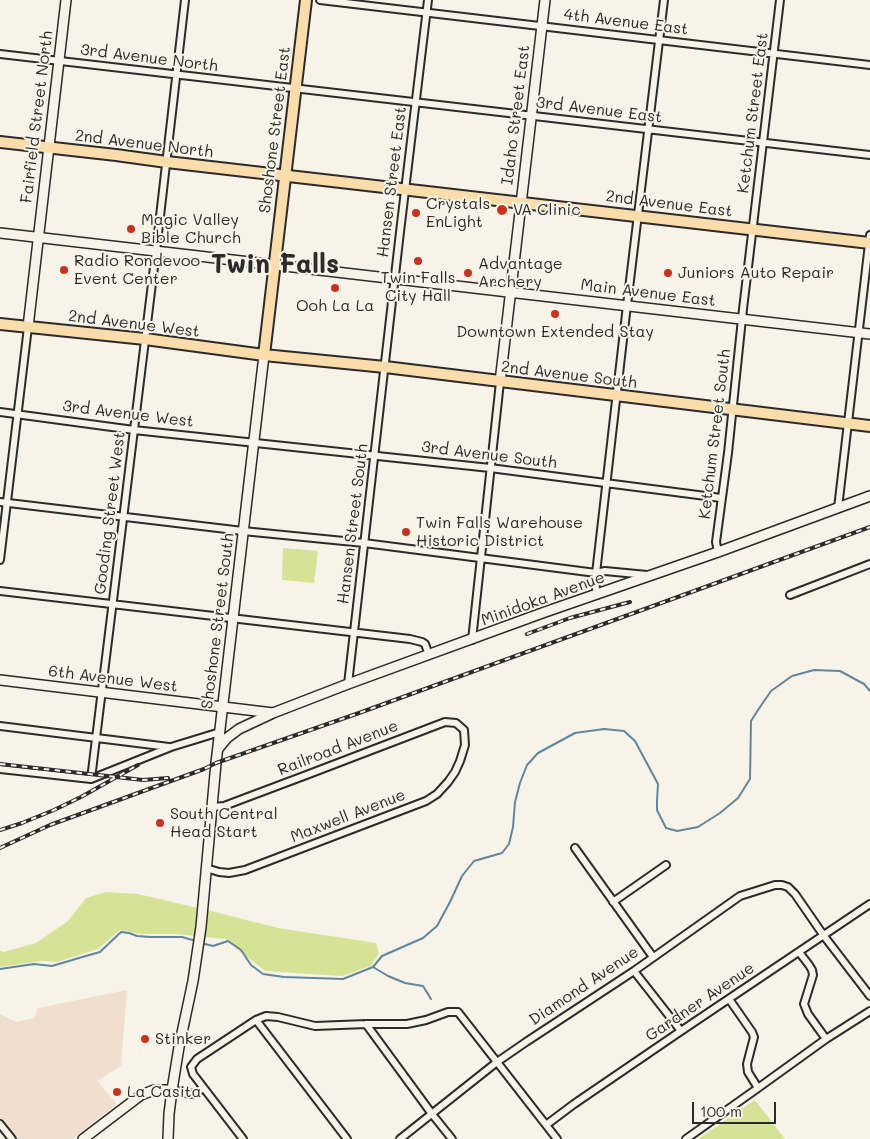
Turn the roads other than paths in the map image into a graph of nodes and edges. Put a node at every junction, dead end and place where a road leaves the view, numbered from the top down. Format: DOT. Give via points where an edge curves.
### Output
graph roads {
  1 [pos="66,0"];
  2 [pos="185,0"];
  3 [pos="306,0"];
  4 [pos="320,0"];
  5 [pos="428,0"];
  6 [pos="544,0"];
  7 [pos="664,0"];
  8 [pos="780,0"];
  9 [pos="426,13"];
  10 [pos="541,26"];
  11 [pos="660,40"];
  12 [pos="0,54"];
  13 [pos="774,54"];
  14 [pos="59,61"];
  15 [pos="870,65"];
  16 [pos="177,75"];
  17 [pos="295,88"];
  18 [pos="415,102"];
  19 [pos="531,116"];
  20 [pos="648,129"];
  21 [pos="0,142"];
  22 [pos="763,142"];
  23 [pos="49,148"];
  24 [pos="870,154"];
  25 [pos="166,162"];
  26 [pos="285,175"];
  27 [pos="405,189"];
  28 [pos="520,202"];
  29 [pos="639,216"];
  30 [pos="752,229"];
  31 [pos="0,233"];
  32 [pos="38,237"];
  33 [pos="870,240"];
  34 [pos="156,251"];
  35 [pos="274,264"];
  36 [pos="395,278"];
  37 [pos="510,293"];
  38 [pos="627,305"];
  39 [pos="742,319"];
  40 [pos="0,324"];
  41 [pos="28,328"];
  42 [pos="858,333"];
  43 [pos="870,334"];
  44 [pos="145,339"];
  45 [pos="264,355"];
  46 [pos="385,367"];
  47 [pos="500,382"];
  48 [pos="617,396"];
  49 [pos="732,409"];
  50 [pos="0,412"];
  51 [pos="17,414"];
  52 [pos="848,424"];
  53 [pos="870,426"];
  54 [pos="134,430"];
  55 [pos="254,443"];
  56 [pos="374,457"];
  57 [pos="490,468"];
  58 [pos="607,483"];
  59 [pos="870,496"];
  60 [pos="721,498"];
  61 [pos="3,503"];
  62 [pos="838,508"];
  63 [pos="124,517"];
  64 [pos="243,531"];
  65 [pos="364,544"];
  66 [pos="718,552"];
  67 [pos="480,559"];
  68 [pos="0,560"];
  69 [pos="870,564"];
  70 [pos="596,573"];
  71 [pos="651,576"];
  72 [pos="0,591"];
  73 [pos="597,595"];
  74 [pos="790,595"];
  75 [pos="113,605"];
  76 [pos="233,619"];
  77 [pos="354,633"];
  78 [pos="472,640"];
  79 [pos="429,655"];
  80 [pos="0,680"];
  81 [pos="348,684"];
  82 [pos="102,692"];
  83 [pos="223,707"];
  84 [pos="273,713"];
  85 [pos="0,726"];
  86 [pos="220,732"];
  87 [pos="96,738"];
  88 [pos="464,738"];
  89 [pos="170,747"];
  90 [pos="218,749"];
  91 [pos="0,769"];
  92 [pos="91,779"];
  93 [pos="212,807"];
  94 [pos="575,848"];
  95 [pos="666,865"];
  96 [pos="206,870"];
  97 [pos="613,902"];
  98 [pos="870,904"];
  99 [pos="824,936"];
  100 [pos="799,952"];
  101 [pos="653,957"];
  102 [pos="634,971"];
  103 [pos="870,996"];
  104 [pos="729,999"];
  105 [pos="870,1011"];
  106 [pos="256,1020"];
  107 [pos="366,1024"];
  108 [pos="681,1031"];
  109 [pos="826,1039"];
  110 [pos="497,1062"];
  111 [pos="203,1088"];
  112 [pos="758,1088"];
  113 [pos="172,1090"];
  114 [pos="432,1114"];
  115 [pos="0,1124"];
  116 [pos="546,1125"];
  117 [pos="12,1139"];
  118 [pos="83,1139"];
  119 [pos="168,1139"];
  120 [pos="243,1139"];
  121 [pos="347,1139"];
  122 [pos="400,1139"];
  123 [pos="452,1139"];
  124 [pos="557,1139"];
  125 [pos="686,1139"];
  1 -- 14 [label="street, Fairfield Street North"];
  2 -- 16 [label="street, Gooding Street West"];
  3 -- 17 [label="main road, Shoshone Street East"];
  4 -- 9 [label="street, 4th Avenue East"];
  5 -- 9 [label="street, Hansen Street East"];
  6 -- 10 [label="street, Idaho Street East"];
  7 -- 11 [label="street"];
  8 -- 13 [label="street, Ketchum Street East"];
  9 -- 10 [label="street, 4th Avenue East"];
  9 -- 18 [label="street, Hansen Street East"];
  10 -- 11 [label="street, 4th Avenue East"];
  10 -- 19 [label="street, Idaho Street East"];
  11 -- 13 [label="street, 4th Avenue East"];
  11 -- 20 [label="street"];
  12 -- 14 [label="street, 3rd Avenue North"];
  13 -- 15 [label="street, 4th Avenue East"];
  13 -- 22 [label="street, Ketchum Street East"];
  14 -- 16 [label="street, 3rd Avenue North"];
  14 -- 23 [label="street, Fairfield Street North"];
  16 -- 17 [label="street, 3rd Avenue North"];
  16 -- 25 [label="street, Gooding Street West"];
  17 -- 18 [label="street, 3rd Avenue East"];
  17 -- 26 [label="main road, Shoshone Street East"];
  18 -- 19 [label="street, 3rd Avenue East"];
  18 -- 27 [label="street, Hansen Street East"];
  19 -- 20 [label="street, 3rd Avenue East"];
  19 -- 28 [label="street, Idaho Street East"];
  20 -- 22 [label="street, 3rd Avenue East"];
  20 -- 29 [label="street"];
  21 -- 23 [label="main road, 2nd Avenue North"];
  22 -- 24 [label="street, 3rd Avenue East"];
  22 -- 30 [label="street, Ketchum Street East"];
  23 -- 25 [label="main road, 2nd Avenue North"];
  23 -- 32 [label="street, Fairfield Street North"];
  25 -- 26 [label="main road, 2nd Avenue North"];
  25 -- 34 [label="street, Gooding Street West"];
  26 -- 27 [label="main road, 2nd Avenue East"];
  26 -- 35 [label="main road, Shoshone Street East"];
  27 -- 28 [label="main road, 2nd Avenue East"];
  27 -- 36 [label="street, Hansen Street East"];
  28 -- 29 [label="main road, 2nd Avenue East"];
  28 -- 37 [label="street, Idaho Street East"];
  29 -- 30 [label="main road, 2nd Avenue East"];
  29 -- 38 [label="street"];
  30 -- 33 [label="main road, 2nd Avenue East"];
  30 -- 39 [label="street, Ketchum Street East"];
  31 -- 32 [label="street, Main Avenue East"];
  32 -- 34 [label="street, Main Avenue East"];
  32 -- 41 [label="street, Fairfield Street North"];
  33 -- 42 [label="street"];
  34 -- 35 [label="street, Main Avenue East"];
  34 -- 44 [label="street, Gooding Street West"];
  35 -- 36 [label="street, Main Avenue East"];
  35 -- 45 [label="main road, Shoshone Street South"];
  36 -- 37 [label="street, Main Avenue East"];
  36 -- 46 [label="street, Hansen Street East"];
  37 -- 38 [label="street, Main Avenue East"];
  37 -- 47 [label="street, Idaho Street East"];
  38 -- 39 [label="street, Main Avenue East"];
  38 -- 48 [label="street"];
  39 -- 42 [label="street, Main Avenue East"];
  39 -- 49 [label="street, Ketchum Street South"];
  40 -- 41 [label="main road, 2nd Avenue West"];
  41 -- 44 [label="main road, 2nd Avenue West"];
  41 -- 51 [label="street"];
  42 -- 43 [label="street, Main Avenue East"];
  42 -- 52 [label="street"];
  44 -- 45 [label="main road, 2nd Avenue West"];
  44 -- 54 [label="street, Gooding Street West"];
  45 -- 46 [label="main road, 2nd Avenue South"];
  45 -- 55 [label="street, Shoshone Street South"];
  46 -- 47 [label="main road, 2nd Avenue South"];
  46 -- 56 [label="street, Hansen Street South"];
  47 -- 48 [label="main road, 2nd Avenue South"];
  47 -- 57 [label="street"];
  48 -- 49 [label="main road, 2nd Avenue South"];
  48 -- 58 [label="street"];
  49 -- 52 [label="main road, 2nd Avenue South"];
  49 -- 60 [label="street, Ketchum Street South"];
  50 -- 51 [label="street, 3rd Avenue West"];
  51 -- 54 [label="street, 3rd Avenue West"];
  51 -- 61 [label="street"];
  52 -- 53 [label="main road, 2nd Avenue South"];
  52 -- 62 [label="street"];
  54 -- 55 [label="street, 3rd Avenue West"];
  54 -- 63 [label="street, Gooding Street West"];
  55 -- 56 [label="street, 3rd Avenue South"];
  55 -- 64 [label="street, Shoshone Street South"];
  56 -- 57 [label="street, 3rd Avenue South"];
  56 -- 65 [label="street, Hansen Street South"];
  57 -- 58 [label="street, 3rd Avenue South"];
  57 -- 67 [label="street"];
  58 -- 60 [label="street, 3rd Avenue South"];
  58 -- 70 [label="street"];
  59 -- 62 [label="street, Minidoka Avenue"];
  60 -- 66 [label="street, Ketchum Street South" via="716,542"];
  61 -- 63 [label="street"];
  61 -- 68 [label="street"];
  62 -- 66 [label="street, Minidoka Avenue"];
  63 -- 64 [label="street"];
  63 -- 75 [label="street, Gooding Street West"];
  64 -- 65 [label="street"];
  64 -- 76 [label="street, Shoshone Street South"];
  65 -- 67 [label="street"];
  65 -- 77 [label="street, Hansen Street South"];
  66 -- 71 [label="street, Minidoka Avenue"];
  67 -- 70 [label="street"];
  67 -- 78 [label="street"];
  69 -- 74 [label="street"];
  70 -- 71 [label="street"];
  70 -- 73 [label="street"];
  71 -- 73 [label="street, Minidoka Avenue"];
  72 -- 75 [label="street"];
  73 -- 78 [label="street, Minidoka Avenue"];
  75 -- 76 [label="street"];
  75 -- 82 [label="street, Gooding Street West"];
  76 -- 77 [label="street"];
  76 -- 83 [label="street, Shoshone Street South"];
  77 -- 79 [label="street" via="422,642"];
  77 -- 81 [label="street, Hansen Street South"];
  78 -- 79 [label="street, Minidoka Avenue"];
  79 -- 81 [label="street, Minidoka Avenue"];
  80 -- 82 [label="street, 6th Avenue West"];
  81 -- 84 [label="street, Minidoka Avenue"];
  82 -- 83 [label="street, 6th Avenue West"];
  82 -- 87 [label="street, Gooding Street West"];
  83 -- 84 [label="street, Minidoka Avenue"];
  83 -- 86 [label="street, Shoshone Street South"];
  84 -- 90 [label="street" via="239,729"];
  85 -- 87 [label="street"];
  86 -- 89 [label="street"];
  86 -- 90 [label="street, Shoshone Street South"];
  87 -- 89 [label="street"];
  87 -- 92 [label="street, Gooding Street West"];
  88 -- 93 [label="street, Railroad Avenue" via="464,730 456,723 445,722 224,806"];
  88 -- 96 [label="street, Maxwell Avenue" via="465,745 455,772 438,794 426,801 246,870 229,873"];
  89 -- 92 [label="street"];
  90 -- 93 [label="street, Shoshone Street South"];
  91 -- 92 [label="street"];
  93 -- 96 [label="street, Shoshone Street South"];
  94 -- 97 [label="street"];
  95 -- 97 [label="street"];
  96 -- 113 [label="street, Shoshone Street South" via="193,981"];
  97 -- 101 [label="street"];
  98 -- 99 [label="street, Gardner Avenue"];
  99 -- 100 [label="street, Gardner Avenue"];
  99 -- 101 [label="street, Diamond Avenue" via="788,887 776,885 740,896"];
  99 -- 103 [label="street"];
  100 -- 104 [label="street, Gardner Avenue"];
  100 -- 109 [label="street" via="812,970 804,1004"];
  101 -- 102 [label="street, Diamond Avenue"];
  102 -- 108 [label="street"];
  102 -- 110 [label="street, Diamond Avenue"];
  104 -- 108 [label="street, Gardner Avenue"];
  104 -- 112 [label="street" via="754,1038 747,1064"];
  105 -- 109 [label="street"];
  106 -- 107 [label="street" via="266,1016 315,1026"];
  106 -- 111 [label="street" via="197,1059 191,1067"];
  106 -- 121 [label="street"];
  107 -- 110 [label="street" via="406,1024 458,1012"];
  107 -- 114 [label="street"];
  108 -- 116 [label="street, Gardner Avenue"];
  109 -- 112 [label="street"];
  110 -- 114 [label="street, Diamond Avenue"];
  110 -- 116 [label="street"];
  111 -- 113 [label="street" via="190,1094"];
  111 -- 120 [label="street"];
  112 -- 125 [label="street"];
  113 -- 118 [label="street" via="154,1090 141,1095"];
  113 -- 119 [label="street, Shoshone Street South"];
  114 -- 122 [label="street, Diamond Avenue"];
  114 -- 123 [label="street"];
  115 -- 117 [label="street"];
  116 -- 124 [label="street"];
}
